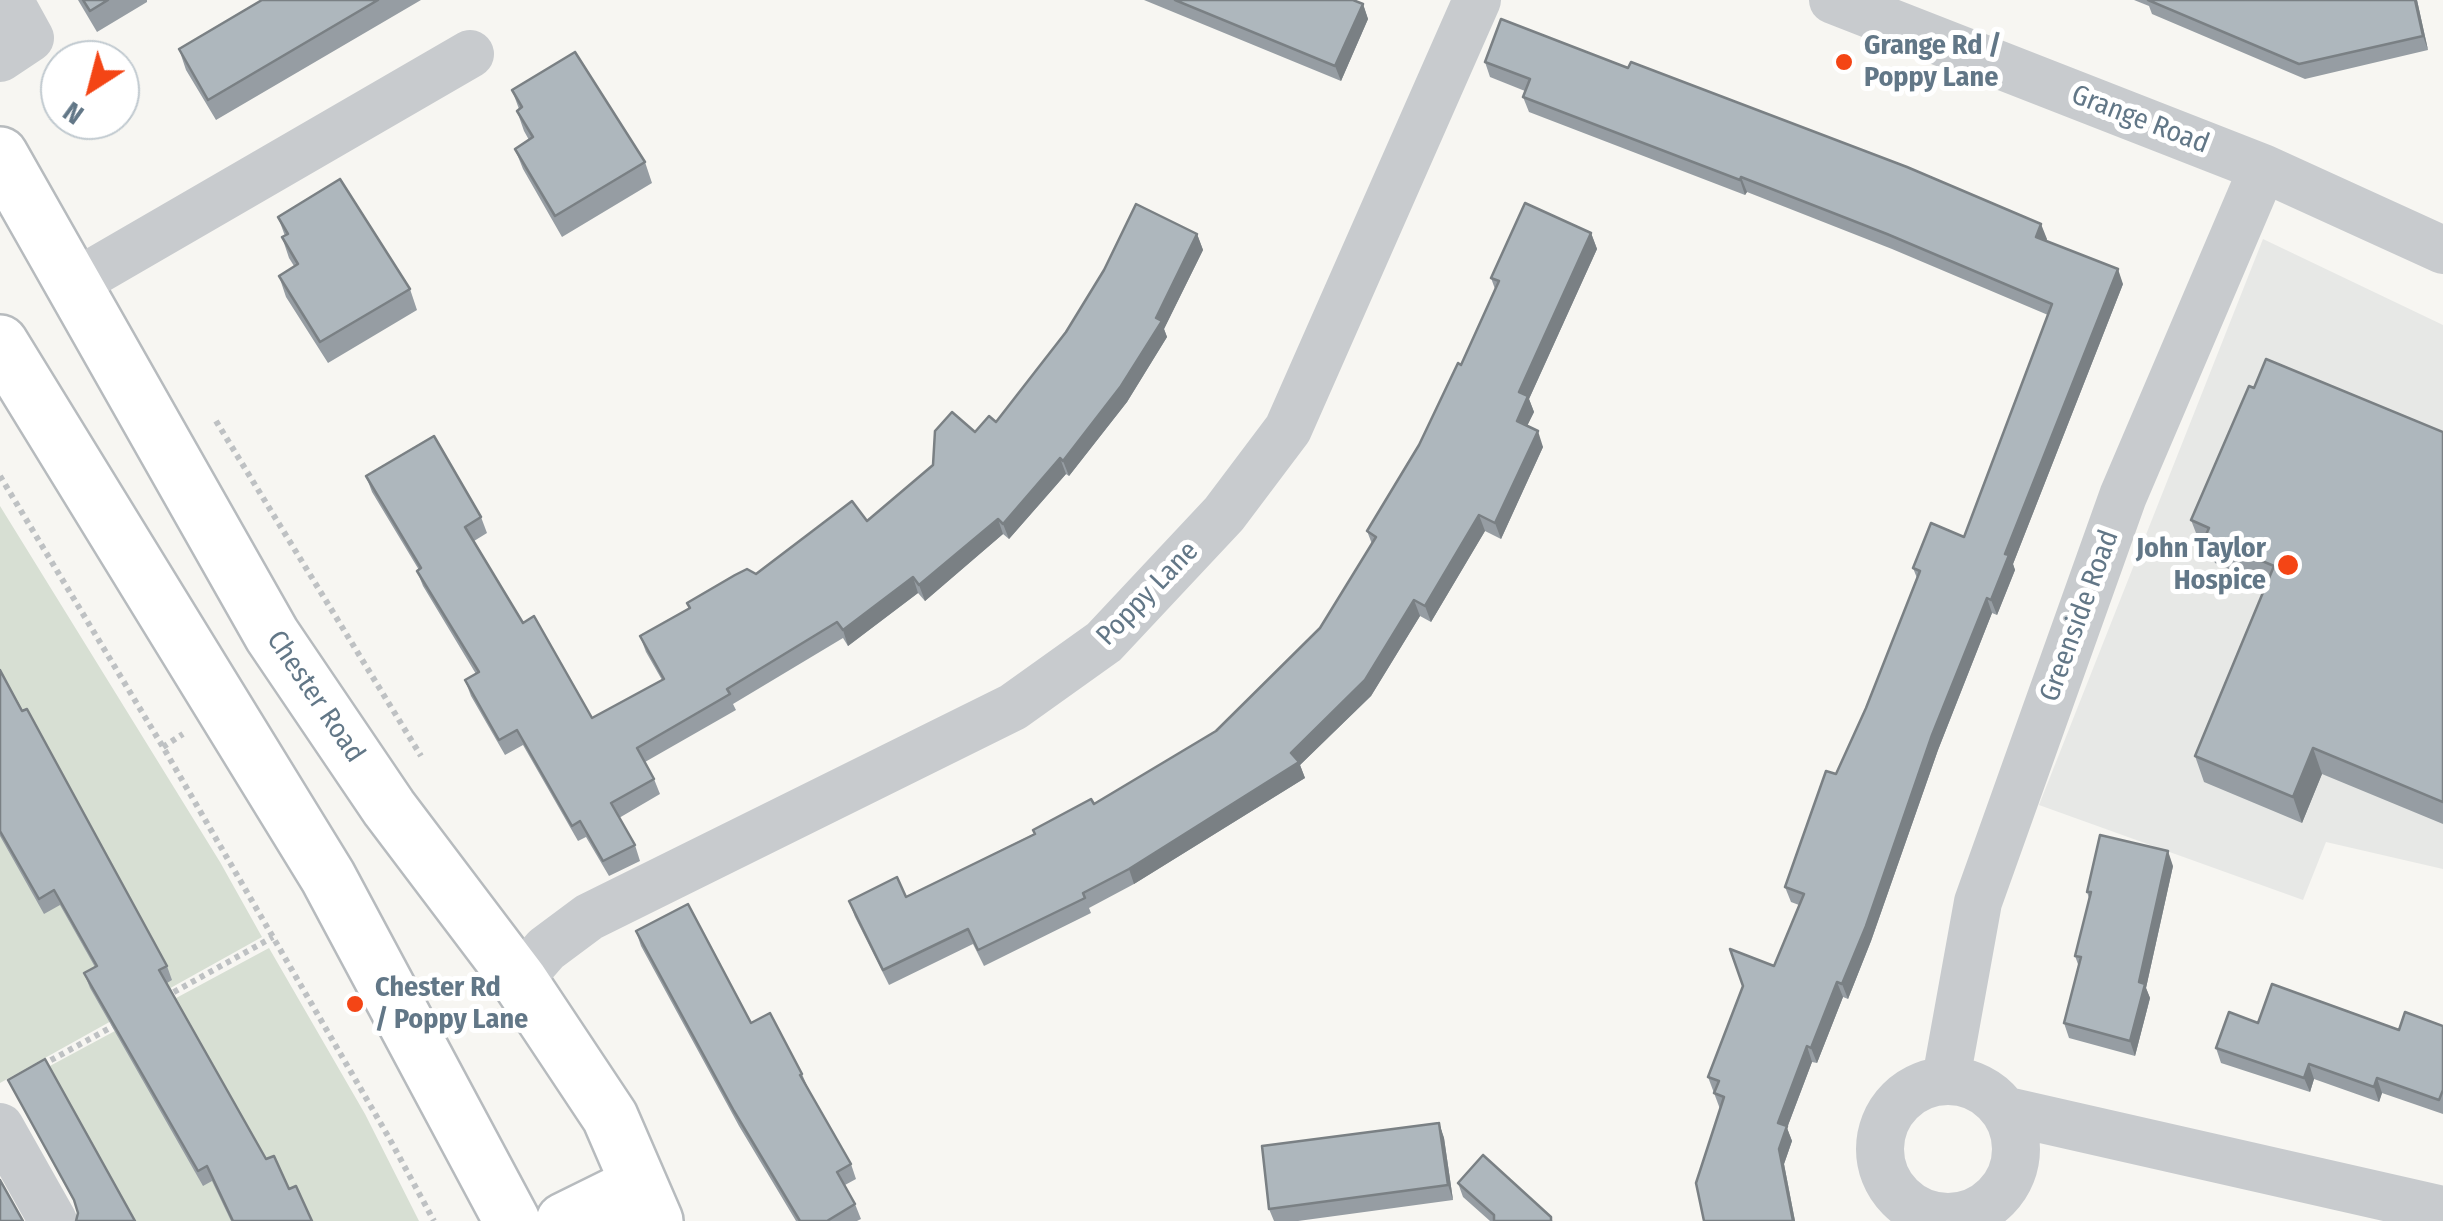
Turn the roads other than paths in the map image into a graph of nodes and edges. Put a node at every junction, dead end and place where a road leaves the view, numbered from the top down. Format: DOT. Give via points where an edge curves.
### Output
graph roads {
  1 [pos="9,0"];
  2 [pos="1476,0"];
  3 [pos="1833,0"];
  4 [pos="470,54"];
  5 [pos="0,58"];
  6 [pos="0,155"];
  7 [pos="2263,168"];
  8 [pos="2443,250"];
  9 [pos="73,284"];
  10 [pos="9,378"];
  11 [pos="368,776"];
  12 [pos="292,820"];
  13 [pos="519,980"];
  14 [pos="1946,1079"];
  15 [pos="2008,1110"];
  16 [pos="0,1127"];
  17 [pos="647,1202"];
  18 [pos="2443,1210"];
  19 [pos="53,1221"];
  20 [pos="512,1221"];
  21 [pos="564,1221"];
  1 -- 5 [label="street" via="30,38"];
  2 -- 13 [label="street, Poppy Lane" via="1288,429 1224,514 1104,642 1013,707 589,917 546,948"];
  3 -- 7 [label="street, Grange Road"];
  4 -- 9 [label="street"];
  6 -- 9 [label="highway, Chester Road"];
  7 -- 8 [label="street, Grange Road"];
  7 -- 14 [label="street, Greenside Road" via="2123,496 1978,902"];
  9 -- 11 [label="highway, Chester Road" via="272,635"];
  10 -- 12 [label="highway"];
  11 -- 12 [label="highway"];
  11 -- 13 [label="highway, Chester Road"];
  12 -- 20 [label="highway"];
  13 -- 17 [label="highway, Chester Road" via="610,1117"];
  14 -- 15 [label="street" via="1981,1088"];
  14 -- 15 [label="street" via="1913,1089 1891,1110 1878,1144 1888,1184 1904,1204 1940,1219 1974,1215 1997,1201 2019,1158"];
  15 -- 18 [label="street"];
  16 -- 19 [label="street"];
  17 -- 21 [label="highway"];
}
